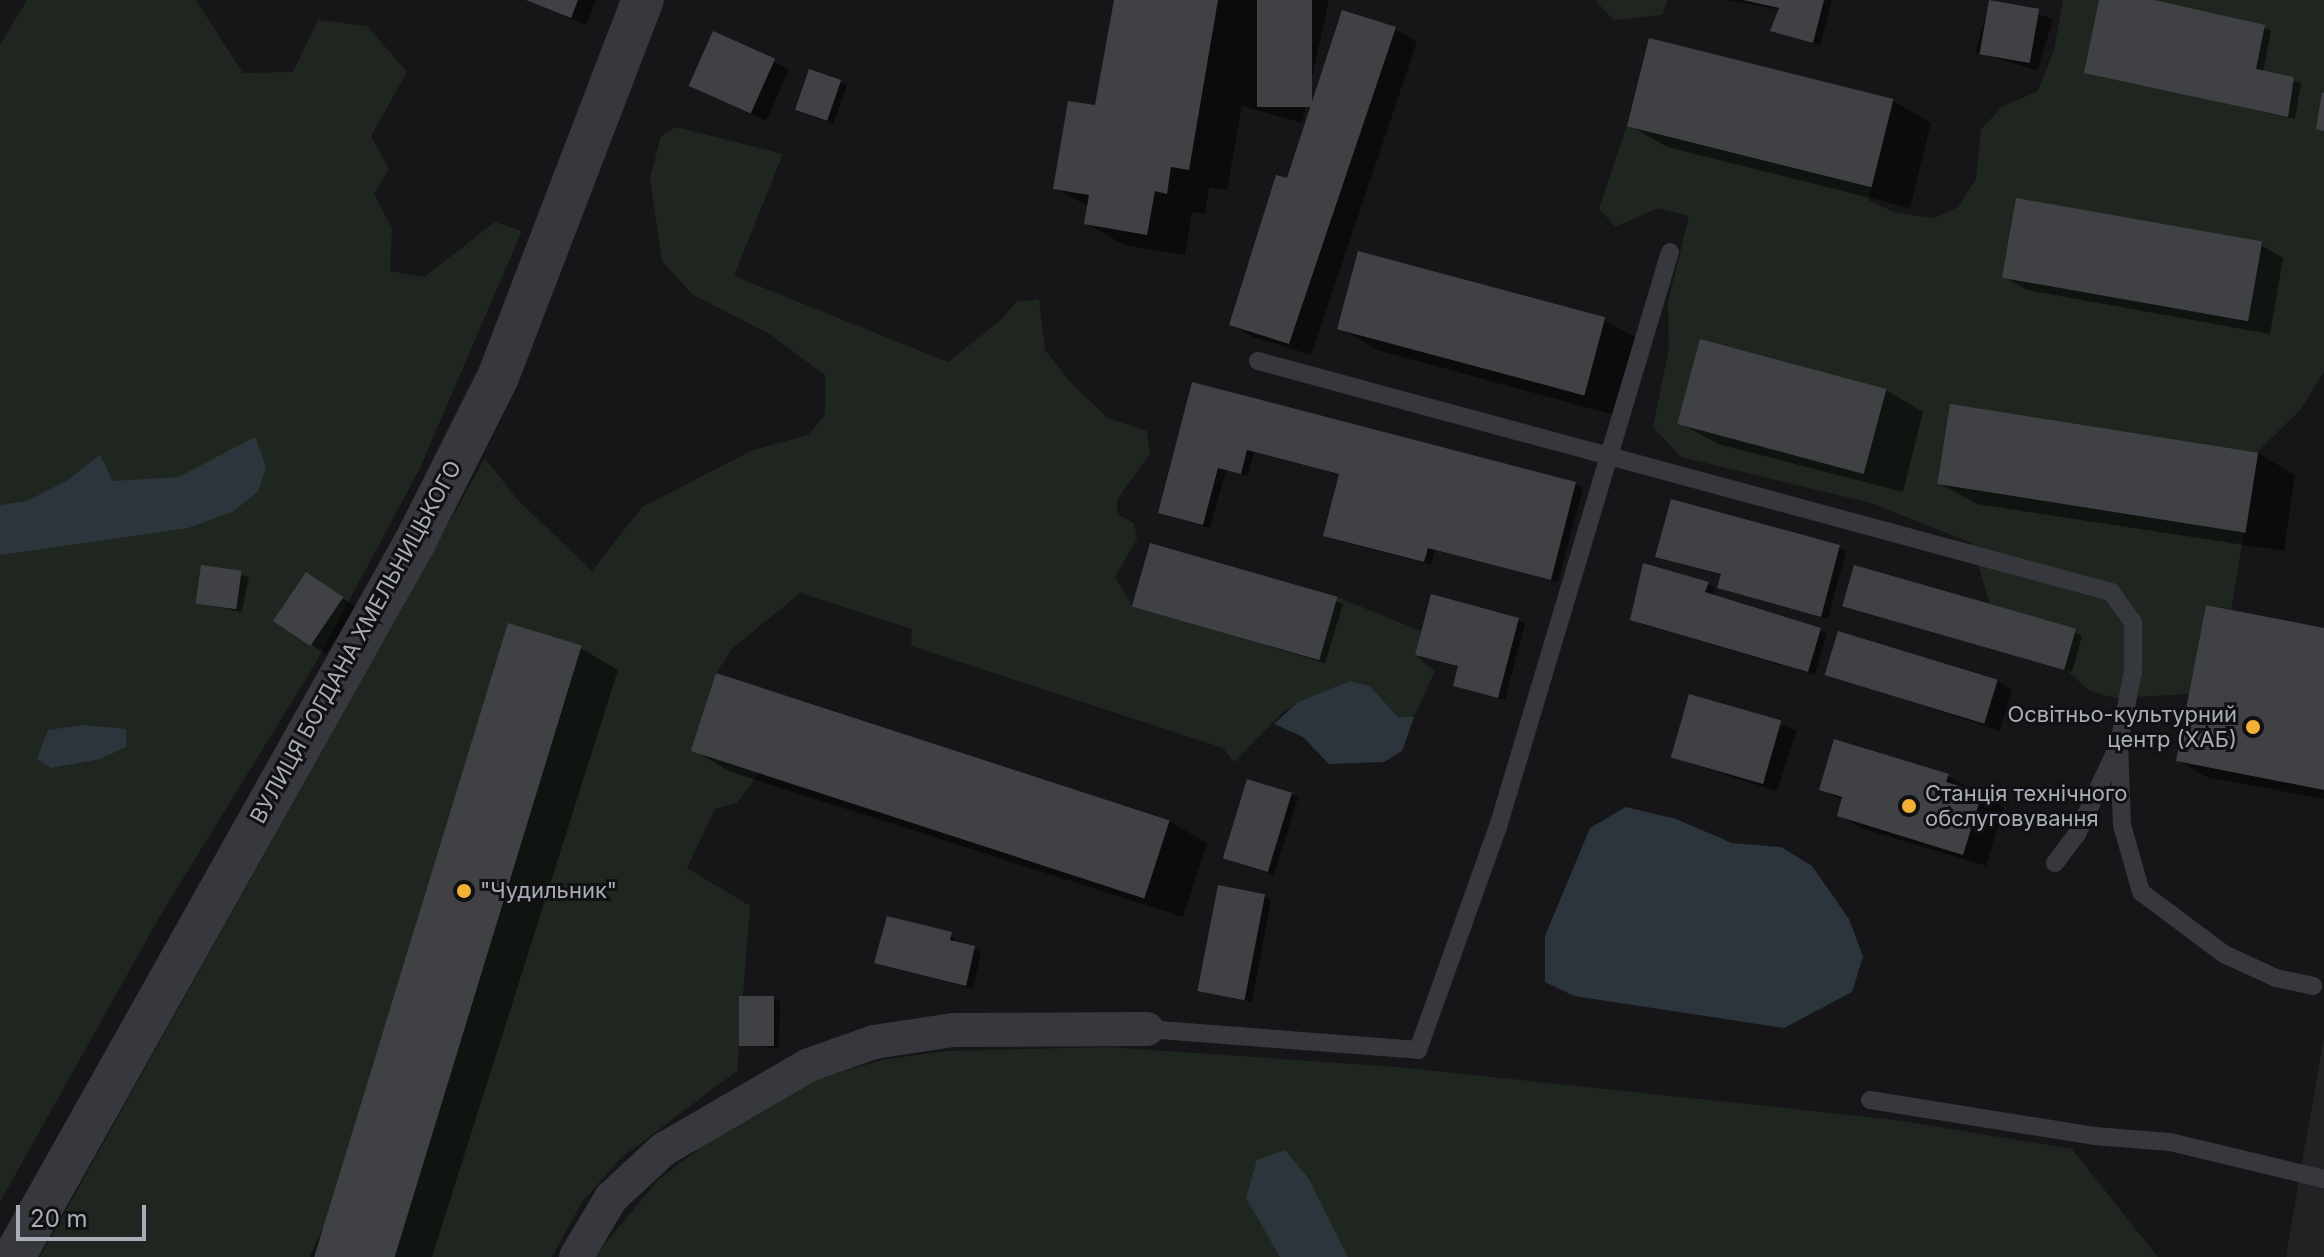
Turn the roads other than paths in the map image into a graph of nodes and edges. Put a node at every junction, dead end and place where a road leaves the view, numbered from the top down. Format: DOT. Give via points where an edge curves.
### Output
graph roads {
  1 [pos="643,0"];
  2 [pos="1670,252"];
  3 [pos="1258,361"];
  4 [pos="1608,455"];
  5 [pos="2119,744"];
  6 [pos="2055,863"];
  7 [pos="2313,986"];
  8 [pos="1147,1029"];
  9 [pos="1870,1100"];
  10 [pos="2324,1179"];
  11 [pos="14,1257"];
  12 [pos="576,1257"];
  1 -- 11 [label="street, ВУЛИЦЯ БОГДАНА ХМЕЛЬНИЦЬКОГО" via="492,389 407,558"];
  2 -- 4 [label="lane"];
  3 -- 4 [label="lane"];
  4 -- 5 [label="lane" via="2111,592 2133,622 2133,671"];
  4 -- 8 [label="lane" via="1498,827 1418,1050"];
  5 -- 6 [label="lane" via="2077,834"];
  5 -- 7 [label="lane" via="2122,825 2141,892 2224,954 2276,978"];
  8 -- 12 [label="street" via="953,1030 874,1042 809,1065 664,1149 611,1198"];
  9 -- 10 [label="lane" via="2094,1136 2170,1142"];
}
